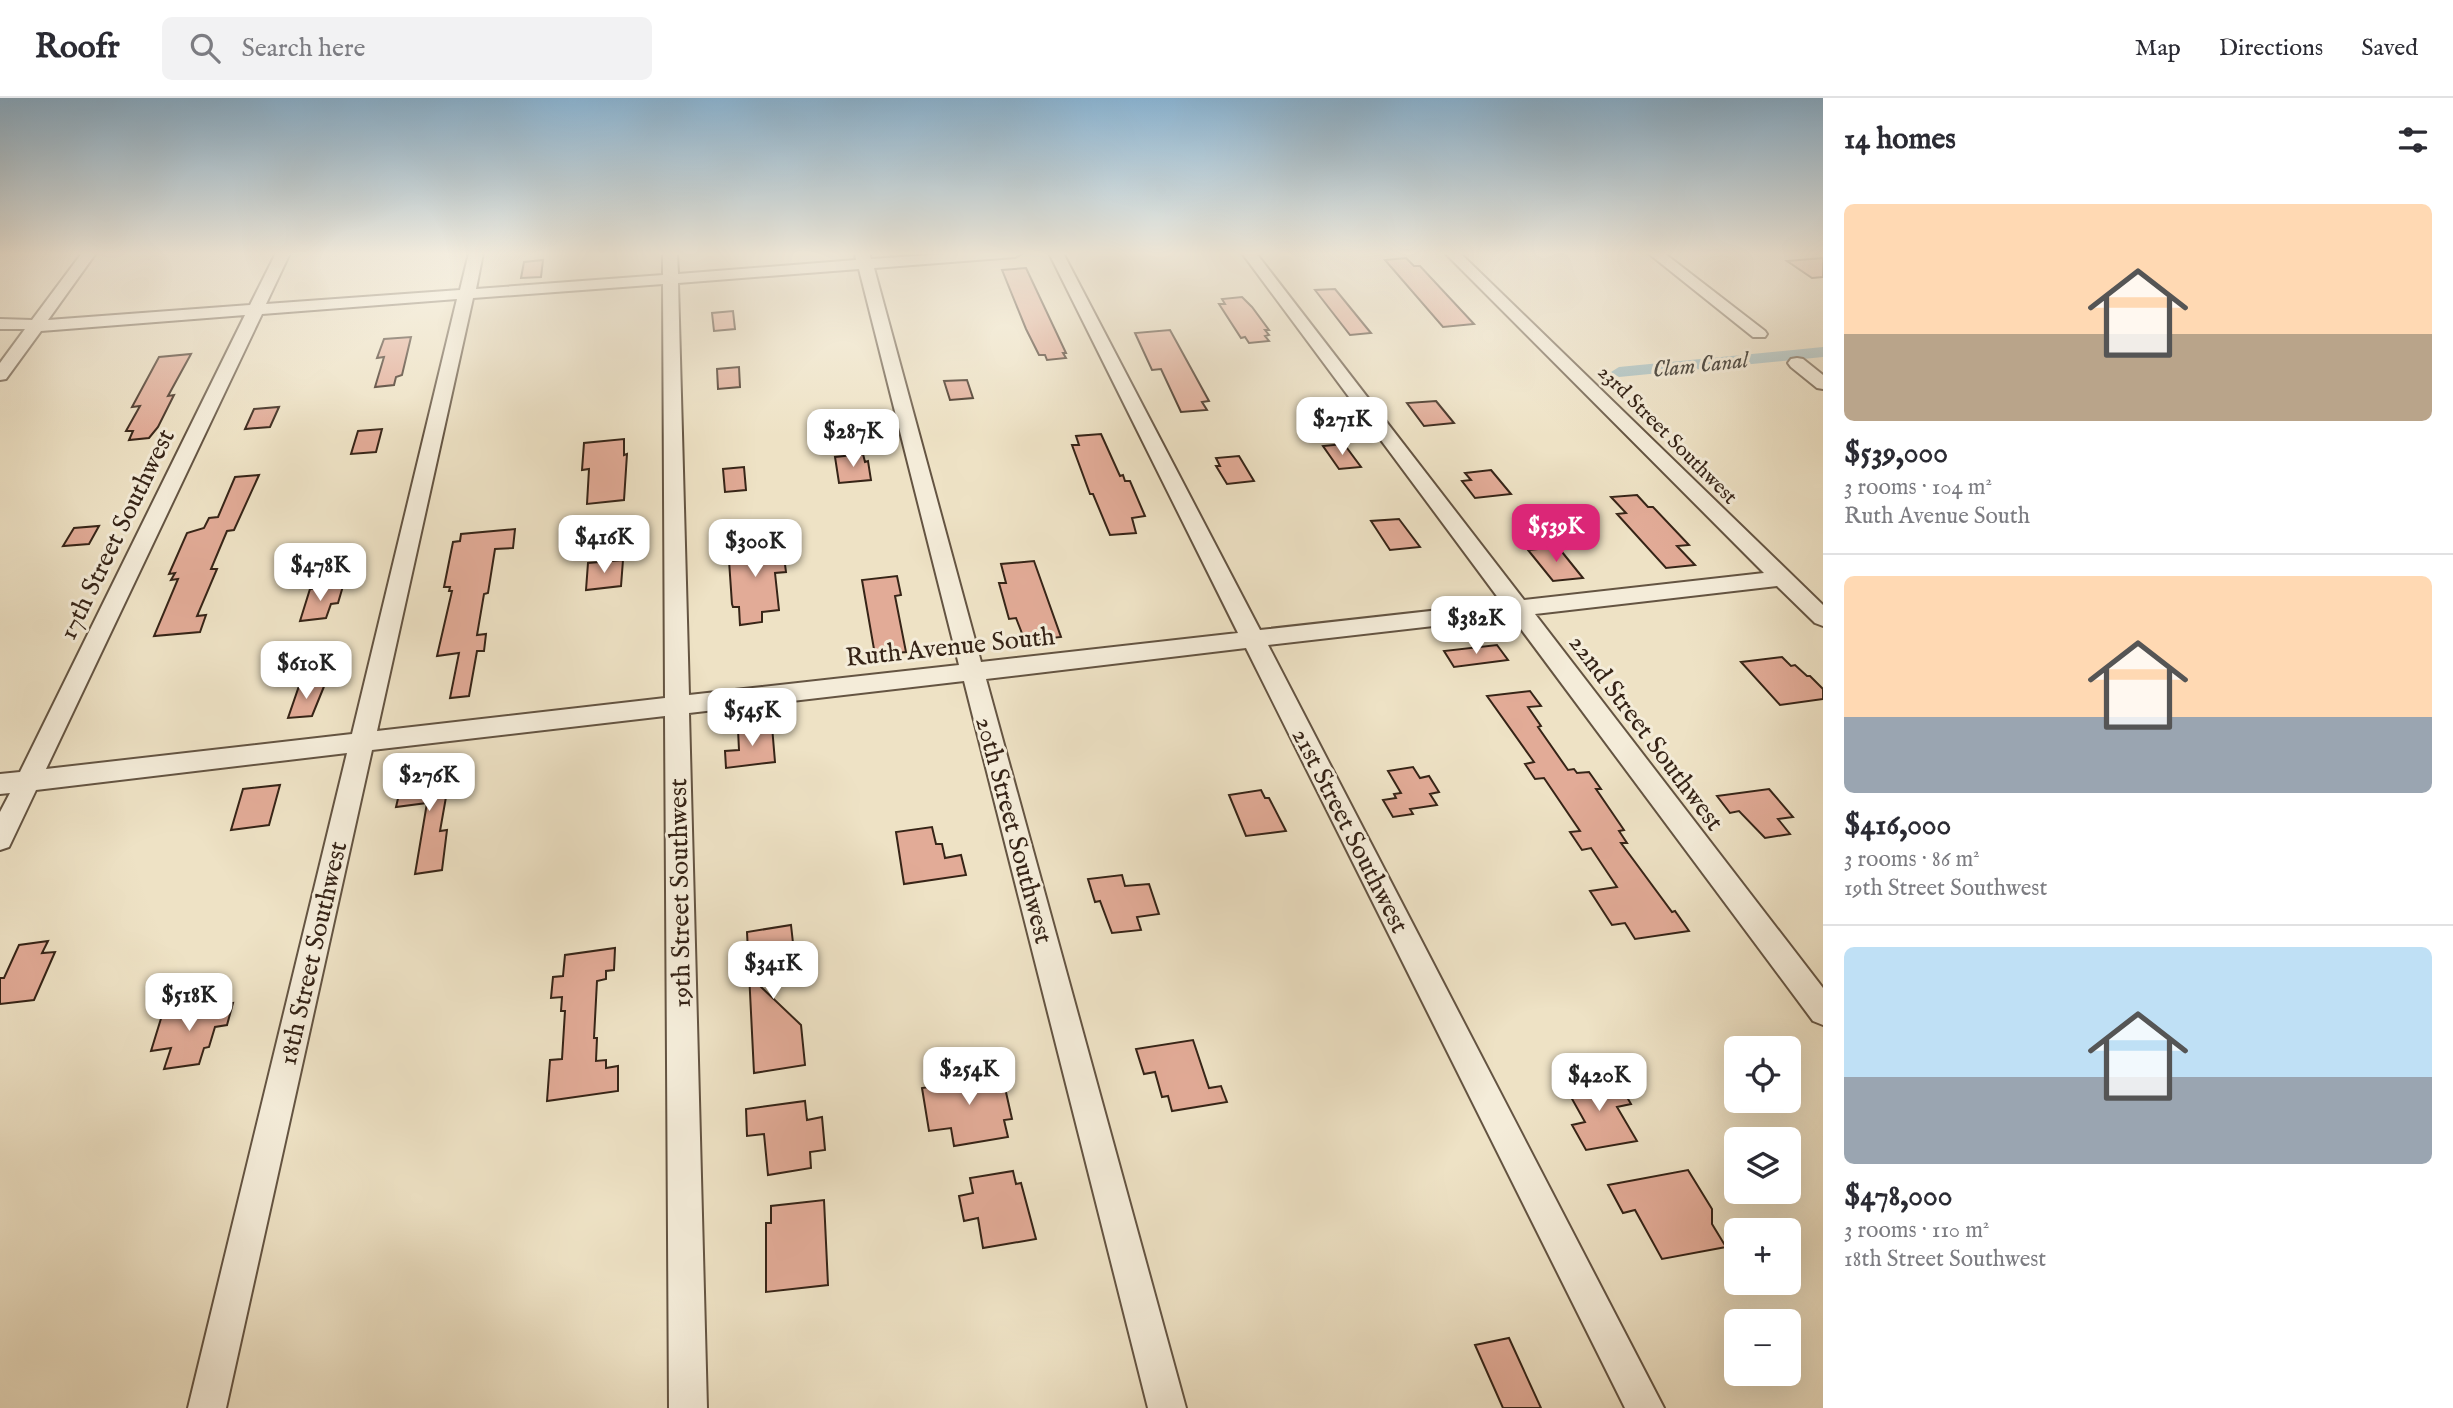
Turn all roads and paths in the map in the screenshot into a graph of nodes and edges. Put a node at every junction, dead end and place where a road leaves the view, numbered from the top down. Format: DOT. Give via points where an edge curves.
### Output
graph roads {
  1 [pos="45,314"];
  2 [pos="198,314"];
  3 [pos="253,314"];
  4 [pos="461,314"];
  5 [pos="671,314"];
  6 [pos="879,314"];
  7 [pos="1087,314"];
  8 [pos="1295,314"];
  9 [pos="1514,314"];
  10 [pos="1733,314"];
  11 [pos="0,324"];
  12 [pos="36,326"];
  13 [pos="1759,334"];
  14 [pos="1797,363"];
  15 [pos="0,375"];
  16 [pos="1823,384"];
  17 [pos="1782,578"];
  18 [pos="1518,608"];
  19 [pos="1823,618"];
  20 [pos="1254,639"];
  21 [pos="973,671"];
  22 [pos="676,706"];
  23 [pos="362,742"];
  24 [pos="28,781"];
  25 [pos="0,784"];
  26 [pos="0,839"];
  27 [pos="1823,1011"];
  28 [pos="206,1408"];
  29 [pos="688,1408"];
  30 [pos="1167,1408"];
  31 [pos="1645,1408"];
  1 -- 12 [label="street"];
  2 -- 12 [label="street"];
  3 -- 24 [label="street, 17th Street Southwest"];
  4 -- 23 [label="street, 18th Street Southwest"];
  5 -- 22 [label="street, 19th Street Southwest"];
  6 -- 21 [label="street, 20th Street Southwest"];
  7 -- 20 [label="street, 21st Street Southwest"];
  8 -- 18 [label="street, 22nd Street Southwest"];
  9 -- 17 [label="street, 23rd Street Southwest"];
  10 -- 13 [label="street"];
  11 -- 12 [label="street"];
  12 -- 15 [label="street"];
  14 -- 16 [label="street"];
  17 -- 18 [label="street, Ruth Avenue South"];
  17 -- 19 [label="street, 23rd Street Southwest"];
  18 -- 20 [label="street, Ruth Avenue South"];
  18 -- 27 [label="street, 22nd Street Southwest"];
  20 -- 21 [label="street, Ruth Avenue South"];
  20 -- 31 [label="street, 21st Street Southwest"];
  21 -- 22 [label="street, Ruth Avenue South"];
  21 -- 30 [label="street, 20th Street Southwest"];
  22 -- 23 [label="street, Ruth Avenue South"];
  22 -- 29 [label="street, 19th Street Southwest"];
  23 -- 24 [label="street, Ruth Avenue South"];
  23 -- 28 [label="street, 18th Street Southwest"];
  24 -- 25 [label="street, Ruth Avenue South"];
  24 -- 26 [label="street, 17th Street Southwest"];
}
